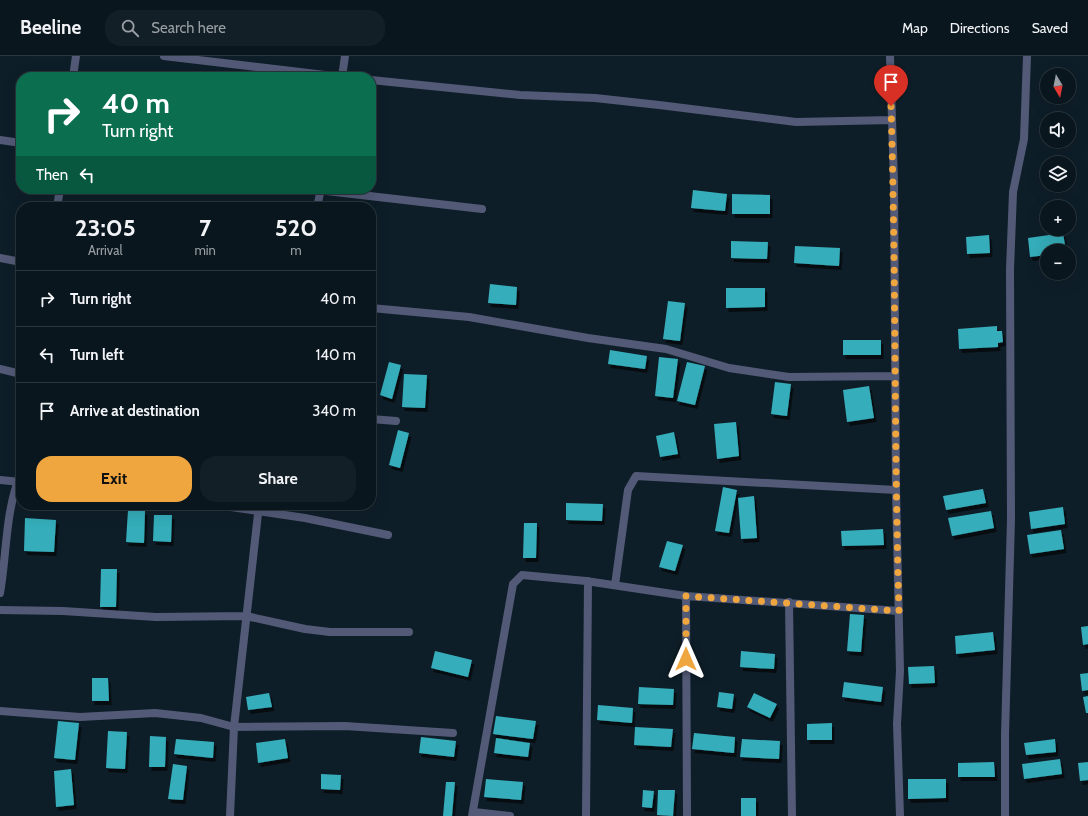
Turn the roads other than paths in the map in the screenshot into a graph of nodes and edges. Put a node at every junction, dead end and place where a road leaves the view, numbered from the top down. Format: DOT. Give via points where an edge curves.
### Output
graph roads {
  1 [pos="76,56"];
  2 [pos="164,56"];
  3 [pos="345,56"];
  4 [pos="890,56"];
  5 [pos="1027,56"];
  6 [pos="74,72"];
  7 [pos="300,72"];
  8 [pos="343,72"];
  9 [pos="376,80"];
  10 [pos="892,120"];
  11 [pos="0,140"];
  12 [pos="16,142"];
  13 [pos="355,194"];
  14 [pos="482,209"];
  15 [pos="0,258"];
  16 [pos="16,261"];
  17 [pos="376,308"];
  18 [pos="0,368"];
  19 [pos="16,373"];
  20 [pos="895,376"];
  21 [pos="376,419"];
  22 [pos="396,421"];
  23 [pos="0,480"];
  24 [pos="16,482"];
  25 [pos="896,490"];
  26 [pos="16,495"];
  27 [pos="258,510"];
  28 [pos="267,510"];
  29 [pos="388,536"];
  30 [pos="588,581"];
  31 [pos="1,583"];
  32 [pos="615,585"];
  33 [pos="0,593"];
  34 [pos="686,596"];
  35 [pos="789,602"];
  36 [pos="0,610"];
  37 [pos="899,611"];
  38 [pos="246,616"];
  39 [pos="409,632"];
  40 [pos="0,711"];
  41 [pos="234,727"];
  42 [pos="452,733"];
  43 [pos="473,814"];
  44 [pos="230,816"];
  45 [pos="510,816"];
  46 [pos="586,816"];
  47 [pos="687,816"];
  48 [pos="792,816"];
  49 [pos="900,816"];
  50 [pos="1005,816"];
  1 -- 6 [label="street"];
  2 -- 7 [label="street"];
  3 -- 8 [label="street"];
  4 -- 10 [label="street"];
  5 -- 50 [label="street" via="1024,139 1013,192 1010,269 1011,519"];
  9 -- 10 [label="street" via="595,98 796,122"];
  10 -- 20 [label="street"];
  11 -- 12 [label="street"];
  13 -- 14 [label="street"];
  15 -- 16 [label="street"];
  17 -- 20 [label="street" via="469,317 666,349 729,368 789,377"];
  18 -- 19 [label="street"];
  20 -- 25 [label="street"];
  21 -- 22 [label="street"];
  23 -- 24 [label="street"];
  25 -- 32 [label="street" via="636,476 628,490"];
  25 -- 37 [label="street"];
  26 -- 31 [label="street" via="8,528"];
  27 -- 38 [label="street"];
  28 -- 29 [label="street"];
  30 -- 32 [label="street"];
  30 -- 43 [label="street" via="522,575 513,584"];
  30 -- 46 [label="street"];
  31 -- 33 [label="street"];
  32 -- 34 [label="street"];
  34 -- 35 [label="street"];
  34 -- 47 [label="street"];
  35 -- 37 [label="street"];
  35 -- 48 [label="street"];
  36 -- 38 [label="street" via="156,617"];
  37 -- 49 [label="street" via="900,671 896,724"];
  38 -- 39 [label="street" via="330,632"];
  38 -- 41 [label="street"];
  40 -- 41 [label="street" via="80,717 155,713 201,718"];
  41 -- 42 [label="street" via="345,726"];
  41 -- 44 [label="street"];
  43 -- 45 [label="street"];
}
